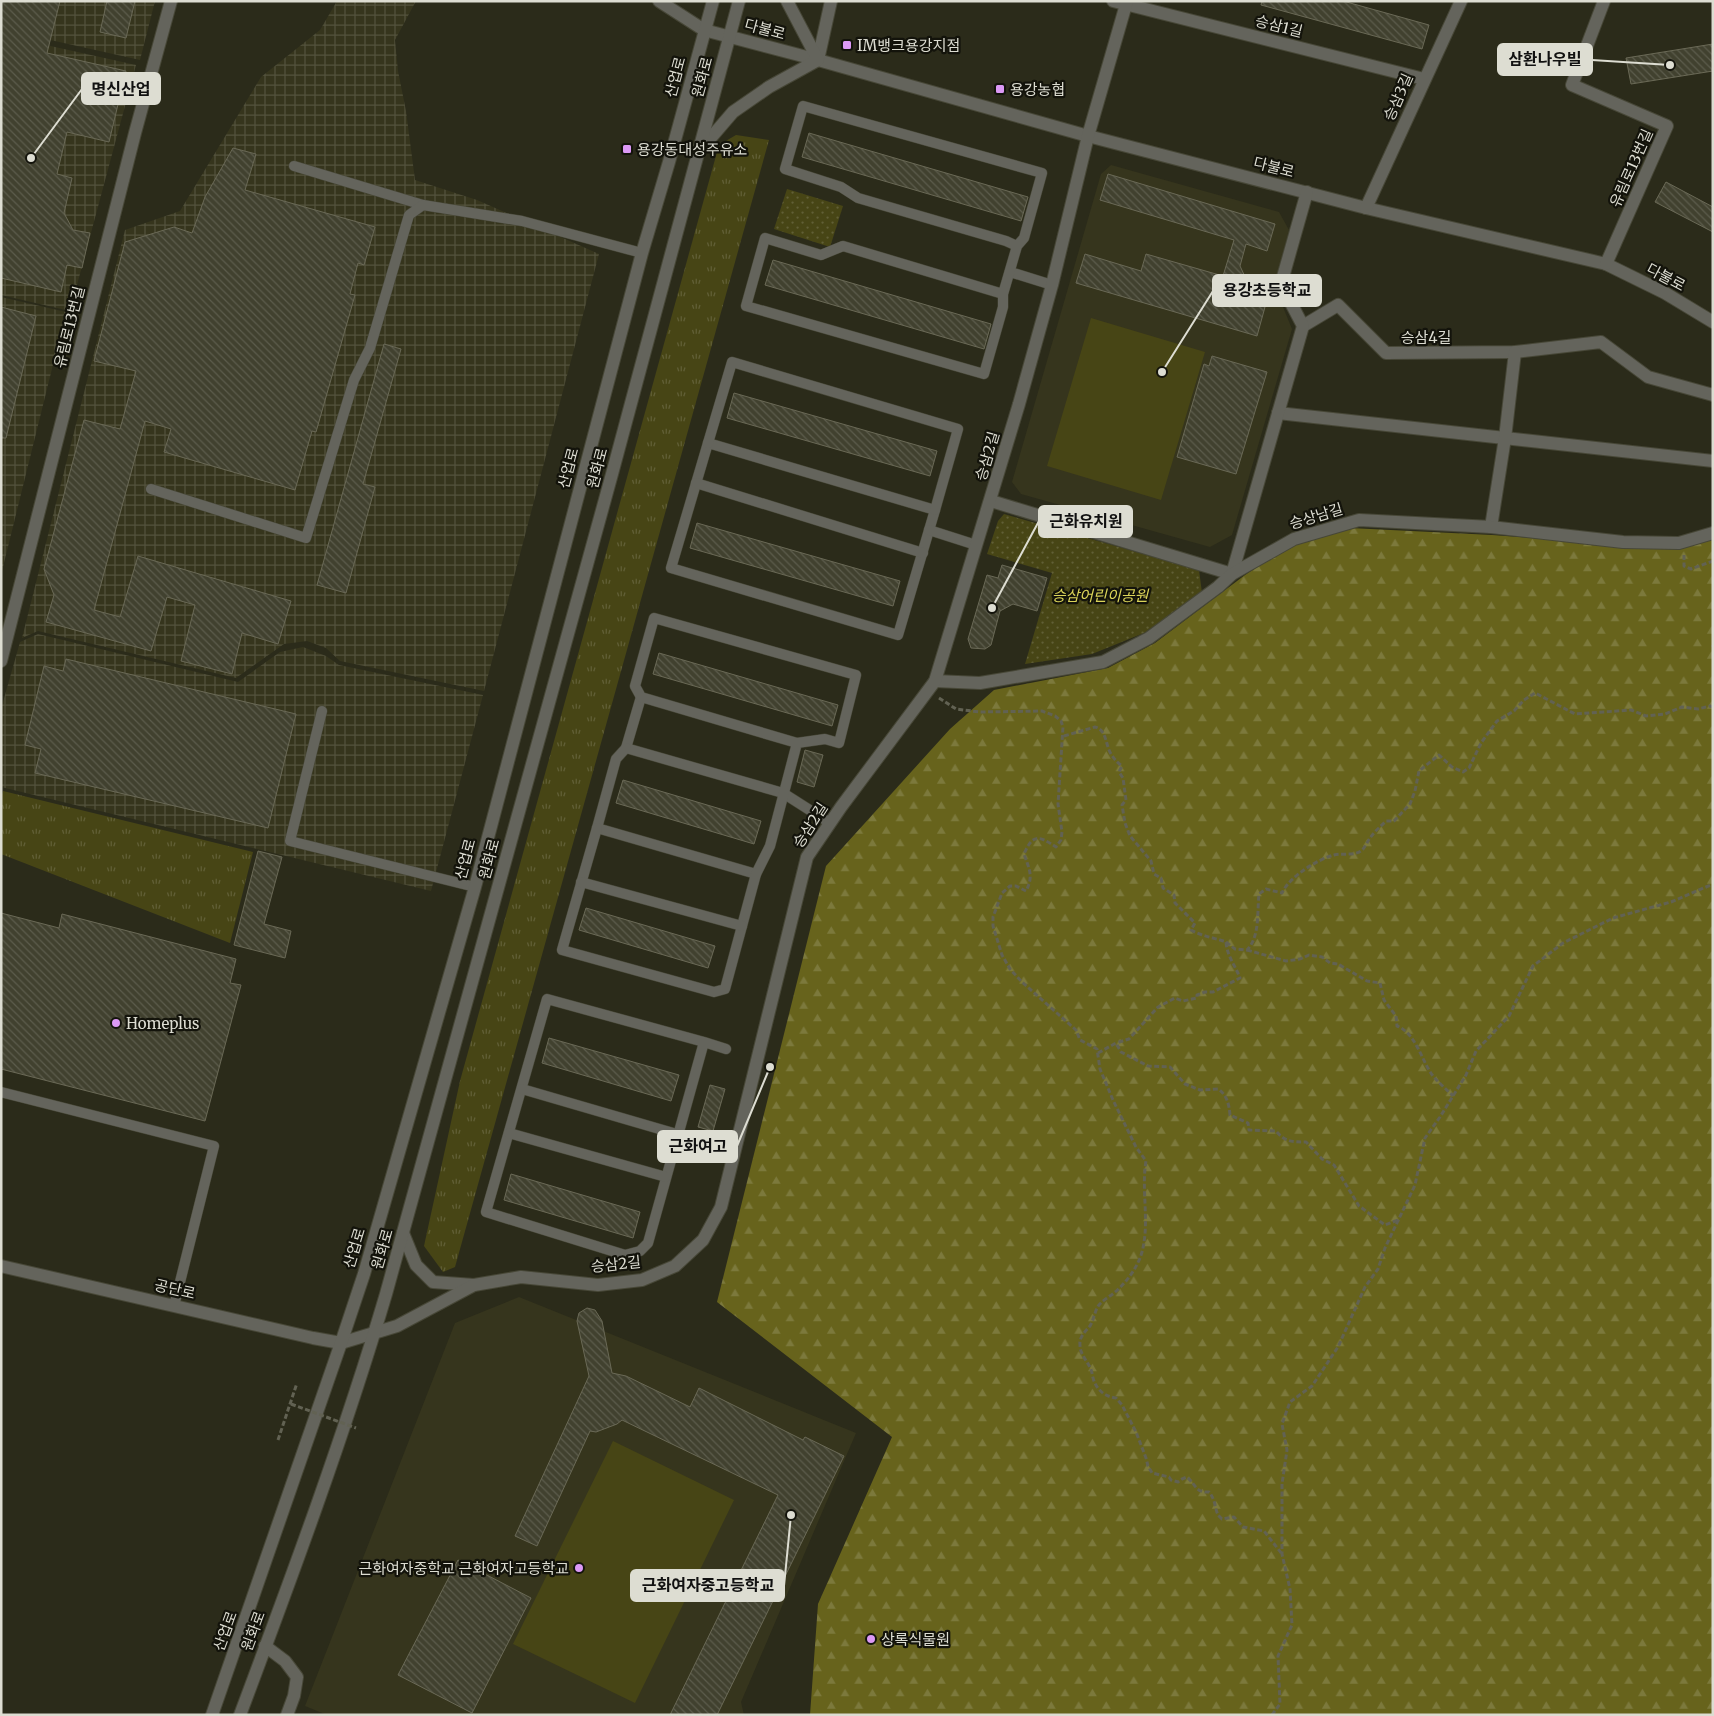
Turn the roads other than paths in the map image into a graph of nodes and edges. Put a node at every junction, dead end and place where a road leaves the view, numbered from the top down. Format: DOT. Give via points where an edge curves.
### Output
graph roads {
  1 [pos="171,1"];
  2 [pos="659,1"];
  3 [pos="713,1"];
  4 [pos="739,1"];
  5 [pos="787,1"];
  6 [pos="831,1"];
  7 [pos="1113,1"];
  8 [pos="1461,1"];
  9 [pos="1604,1"];
  10 [pos="1126,3"];
  11 [pos="704,30"];
  12 [pos="729,36"];
  13 [pos="818,60"];
  14 [pos="1424,79"];
  15 [pos="1088,136"];
  16 [pos="698,152"];
  17 [pos="294,166"];
  18 [pos="1307,192"];
  19 [pos="423,204"];
  20 [pos="1366,208"];
  21 [pos="1017,246"];
  22 [pos="642,253"];
  23 [pos="1606,264"];
  24 [pos="1010,272"];
  25 [pos="1052,285"];
  26 [pos="1003,294"];
  27 [pos="1713,322"];
  28 [pos="1303,326"];
  29 [pos="1515,352"];
  30 [pos="1713,395"];
  31 [pos="1278,413"];
  32 [pos="1505,438"];
  33 [pos="708,444"];
  34 [pos="1713,461"];
  35 [pos="696,483"];
  36 [pos="151,489"];
  37 [pos="991,501"];
  38 [pos="935,510"];
  39 [pos="1491,527"];
  40 [pos="929,530"];
  41 [pos="1713,534"];
  42 [pos="976,545"];
  43 [pos="923,553"];
  44 [pos="1232,574"];
  45 [pos="1,662"];
  46 [pos="935,681"];
  47 [pos="641,697"];
  48 [pos="322,710"];
  49 [pos="796,742"];
  50 [pos="626,748"];
  51 [pos="783,793"];
  52 [pos="830,823"];
  53 [pos="597,828"];
  54 [pos="756,874"];
  55 [pos="581,882"];
  56 [pos="475,887"];
  57 [pos="742,926"];
  58 [pos="704,1042"];
  59 [pos="726,1049"];
  60 [pos="522,1089"];
  61 [pos="1,1092"];
  62 [pos="509,1133"];
  63 [pos="678,1135"];
  64 [pos="735,1151"];
  65 [pos="666,1177"];
  66 [pos="403,1233"];
  67 [pos="1,1266"];
  68 [pos="474,1285"];
  69 [pos="174,1306"];
  70 [pos="375,1332"];
  71 [pos="342,1343"];
  72 [pos="265,1646"];
  73 [pos="212,1715"];
  74 [pos="240,1715"];
  75 [pos="287,1715"];
  1 -- 45 [label="street, 유림로13번길"];
  2 -- 11 [label="street"];
  3 -- 11 [label="street, 산업로"];
  4 -- 12 [label="street, 원화로"];
  5 -- 13 [label="street"];
  6 -- 13 [label="street"];
  7 -- 10 [label="street, 승삼1길"];
  8 -- 14 [label="street, 승삼3길"];
  9 -- 23 [label="street, 유림로13번길" via="1572,85 1667,126"];
  10 -- 14 [label="street, 승삼1길"];
  10 -- 15 [label="street"];
  11 -- 12 [label="street, 다불로"];
  11 -- 22 [label="street, 산업로" via="670,162"];
  12 -- 13 [label="street, 다불로"];
  12 -- 16 [label="street, 원화로"];
  13 -- 15 [label="street, 다불로"];
  13 -- 16 [label="street" via="769,87 733,112"];
  14 -- 20 [label="street, 승삼3길"];
  15 -- 18 [label="street, 다불로"];
  15 -- 25 [label="street, 승삼2길"];
  16 -- 66 [label="street, 원화로"];
  17 -- 19 [label="lane"];
  18 -- 20 [label="street, 다불로"];
  18 -- 28 [label="street" via="1281,284"];
  19 -- 22 [label="lane" via="522,221"];
  19 -- 36 [label="lane" via="409,215 370,348 354,380 306,538"];
  20 -- 23 [label="street, 다불로"];
  21 -- 21 [label="lane" via="1024,238 1042,173 803,106 785,169 841,186 858,198"];
  21 -- 24 [label="lane"];
  22 -- 56 [label="street, 산업로"];
  23 -- 27 [label="street, 다불로" via="1665,293"];
  24 -- 25 [label="lane"];
  24 -- 26 [label="lane"];
  25 -- 37 [label="street, 승삼2길"];
  26 -- 26 [label="lane" via="843,246 822,255 765,238 746,306 984,374 1003,307"];
  28 -- 29 [label="street, 승삼4길" via="1338,305 1386,353"];
  28 -- 31 [label="street"];
  29 -- 30 [label="street, 승삼4길" via="1601,342 1648,378"];
  29 -- 32 [label="street"];
  31 -- 32 [label="street"];
  31 -- 44 [label="street"];
  32 -- 34 [label="street"];
  32 -- 39 [label="street"];
  33 -- 35 [label="lane"];
  33 -- 38 [label="lane"];
  33 -- 38 [label="lane" via="732,362 958,429"];
  35 -- 43 [label="lane"];
  35 -- 43 [label="lane" via="671,568 898,635"];
  37 -- 42 [label="street, 승삼2길"];
  37 -- 44 [label="street"];
  38 -- 40 [label="lane"];
  39 -- 41 [label="street, 승상남길" via="1623,542 1679,543"];
  39 -- 44 [label="street, 승상남길" via="1360,520 1294,539"];
  40 -- 42 [label="lane"];
  40 -- 43 [label="lane"];
  42 -- 46 [label="street, 승삼2길"];
  44 -- 46 [label="street, 승상남길" via="1149,638 1103,662 980,683"];
  46 -- 52 [label="street, 승삼2길"];
  47 -- 49 [label="lane"];
  47 -- 49 [label="lane" via="635,686 654,618 856,675 839,743 825,739"];
  47 -- 50 [label="lane"];
  48 -- 56 [label="lane" via="290,841"];
  49 -- 51 [label="lane"];
  50 -- 51 [label="lane"];
  50 -- 53 [label="lane" via="616,758"];
  51 -- 52 [label="lane"];
  51 -- 54 [label="lane" via="770,846"];
  52 -- 64 [label="street, 승삼2길" via="808,857"];
  53 -- 54 [label="lane"];
  53 -- 55 [label="lane"];
  54 -- 57 [label="lane"];
  55 -- 57 [label="lane"];
  55 -- 57 [label="lane" via="562,950 714,992 725,988"];
  56 -- 71 [label="street, 산업로"];
  58 -- 59 [label="lane"];
  58 -- 60 [label="lane" via="547,999"];
  58 -- 63 [label="lane"];
  60 -- 62 [label="lane"];
  60 -- 63 [label="lane"];
  61 -- 69 [label="lane" via="214,1146"];
  62 -- 65 [label="lane"];
  62 -- 65 [label="lane" via="486,1212 625,1255 640,1251 648,1243"];
  63 -- 64 [label="lane"];
  63 -- 65 [label="lane"];
  64 -- 68 [label="street, 승삼2길" via="721,1207 703,1240 675,1266 642,1280 598,1285 521,1277"];
  66 -- 68 [label="street" via="416,1266 433,1282"];
  66 -- 70 [label="street, 원화로"];
  67 -- 69 [label="street, 공단로"];
  68 -- 70 [label="street, 승삼2길" via="397,1326"];
  69 -- 71 [label="street, 공단로"];
  70 -- 71 [label="street, 승삼2길"];
  70 -- 72 [label="street, 원화로" via="310,1526"];
  71 -- 73 [label="street, 산업로"];
  72 -- 74 [label="street, 원화로"];
  72 -- 75 [label="street" via="285,1661 297,1677"];
}
